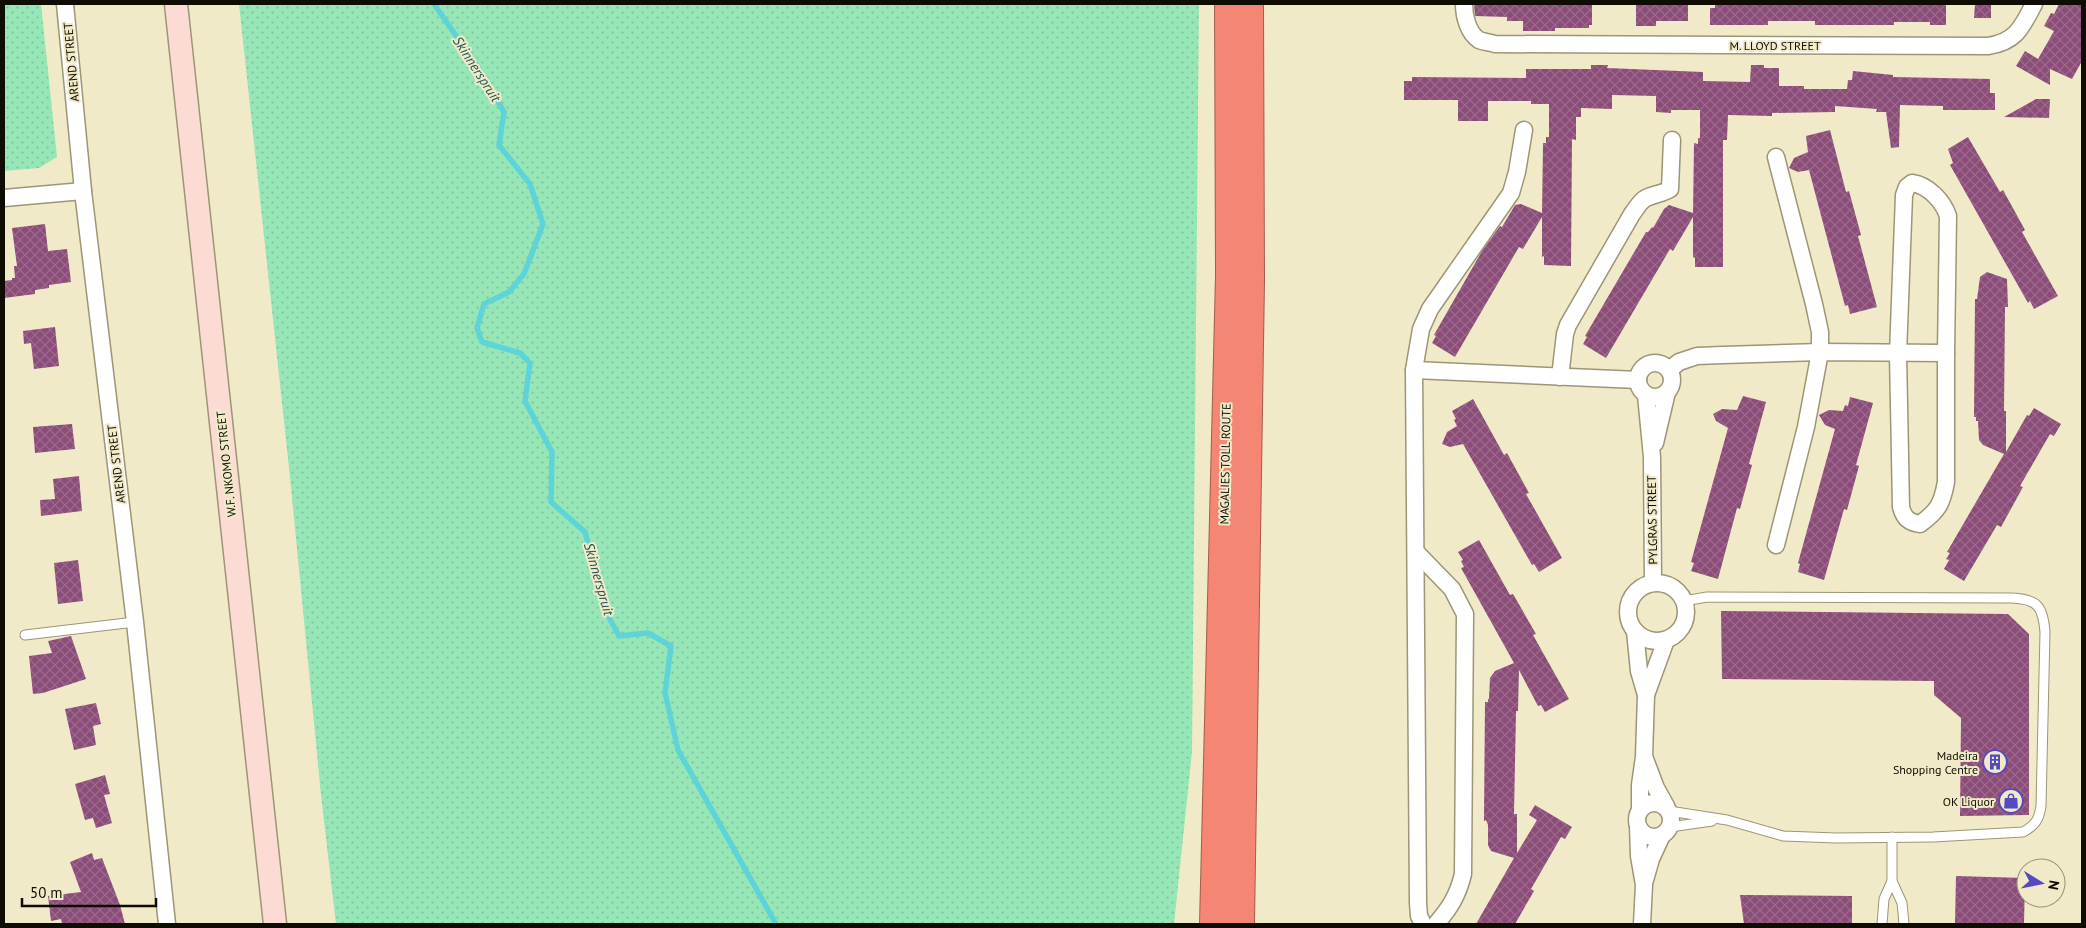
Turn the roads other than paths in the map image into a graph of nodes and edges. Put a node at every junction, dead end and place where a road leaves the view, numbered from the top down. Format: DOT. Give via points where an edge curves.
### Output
graph roads {
  1 [pos="65,4"];
  2 [pos="176,4"];
  3 [pos="1229,4"];
  4 [pos="1250,4"];
  5 [pos="1464,4"];
  6 [pos="2034,4"];
  7 [pos="1524,130"];
  8 [pos="1672,140"];
  9 [pos="1776,157"];
  10 [pos="82,190"];
  11 [pos="4,198"];
  12 [pos="1820,352"];
  13 [pos="1946,353"];
  14 [pos="1898,354"];
  15 [pos="1414,370"];
  16 [pos="1669,370"];
  17 [pos="1560,377"];
  18 [pos="1642,388"];
  19 [pos="1667,392"];
  20 [pos="1652,457"];
  21 [pos="1776,545"];
  22 [pos="1416,552"];
  23 [pos="1653,582"];
  24 [pos="1684,601"];
  25 [pos="135,622"];
  26 [pos="1635,631"];
  27 [pos="26,636"];
  28 [pos="1666,640"];
  29 [pos="1646,695"];
  30 [pos="1644,757"];
  31 [pos="1639,818"];
  32 [pos="1667,820"];
  33 [pos="1722,820"];
  34 [pos="1892,837"];
  35 [pos="1892,881"];
  36 [pos="1644,885"];
  37 [pos="1645,919"];
  38 [pos="167,924"];
  39 [pos="275,924"];
  40 [pos="1214,924"];
  41 [pos="1240,924"];
  42 [pos="1423,924"];
  43 [pos="1436,924"];
  44 [pos="1882,924"];
  45 [pos="1904,924"];
  1 -- 10 [label="street, AREND STREET"];
  2 -- 39 [label="main road, W.F. NKOMO STREET"];
  3 -- 40 [label="highway, MAGALIES TOLL ROUTE" via="1230,275"];
  4 -- 41 [label="highway, MAGALIES TOLL ROUTE" via="1250,280"];
  5 -- 6 [label="street, M. LLOYD STREET" via="1469,28 1479,39 1495,44 1988,46 2008,41 2016,34"];
  7 -- 15 [label="street" via="1511,193 1430,309 1421,329"];
  8 -- 17 [label="street" via="1670,189 1643,200 1632,214 1568,325"];
  9 -- 12 [label="street" via="1814,304"];
  10 -- 11 [label="street"];
  10 -- 25 [label="street, AREND STREET"];
  12 -- 14 [label="street"];
  12 -- 16 [label="street" via="1697,356 1679,362"];
  12 -- 21 [label="street" via="1806,427"];
  13 -- 14 [label="street"];
  13 -- 14 [label="street" via="1946,482 1934,514 1920,524 1904,518 1901,507"];
  13 -- 14 [label="street" via="1948,216 1941,201 1920,184 1912,183 1904,195"];
  15 -- 17 [label="street"];
  15 -- 22 [label="street"];
  16 -- 18 [label="street" via="1660,364 1649,364 1641,370"];
  16 -- 19 [label="street" via="1672,384"];
  17 -- 18 [label="street"];
  18 -- 19 [label="street" via="1657,397"];
  18 -- 20 [label="street, PYLGRAS STREET"];
  19 -- 20 [label="street, PYLGRAS STREET"];
  20 -- 23 [label="street, PYLGRAS STREET"];
  22 -- 42 [label="street" via="1418,903"];
  22 -- 43 [label="street" via="1452,589 1465,614 1462,874 1453,904"];
  23 -- 24 [label="street" via="1672,586"];
  23 -- 26 [label="street" via="1631,597 1628,615"];
  24 -- 28 [label="street" via="1686,610 1681,629"];
  24 -- 34 [label="lane" via="1707,598 2025,598 2036,605 2043,614 2045,632 2039,818 2034,826 2023,832"];
  25 -- 27 [label="lane"];
  25 -- 38 [label="street, AREND STREET"];
  26 -- 28 [label="street" via="1649,640"];
  26 -- 29 [label="street" via="1639,671"];
  28 -- 29 [label="street"];
  29 -- 30 [label="street"];
  30 -- 31 [label="street"];
  30 -- 32 [label="street"];
  31 -- 32 [label="street" via="1650,803 1655,802"];
  31 -- 32 [label="street" via="1645,834 1651,836"];
  31 -- 36 [label="street" via="1639,856"];
  32 -- 33 [label="lane"];
  32 -- 33 [label="lane"];
  32 -- 36 [label="street"];
  33 -- 34 [label="lane" via="1783,836"];
  34 -- 35 [label="lane"];
  35 -- 44 [label="lane" via="1884,899"];
  35 -- 45 [label="lane" via="1902,903"];
  36 -- 37 [label="street"];
}
